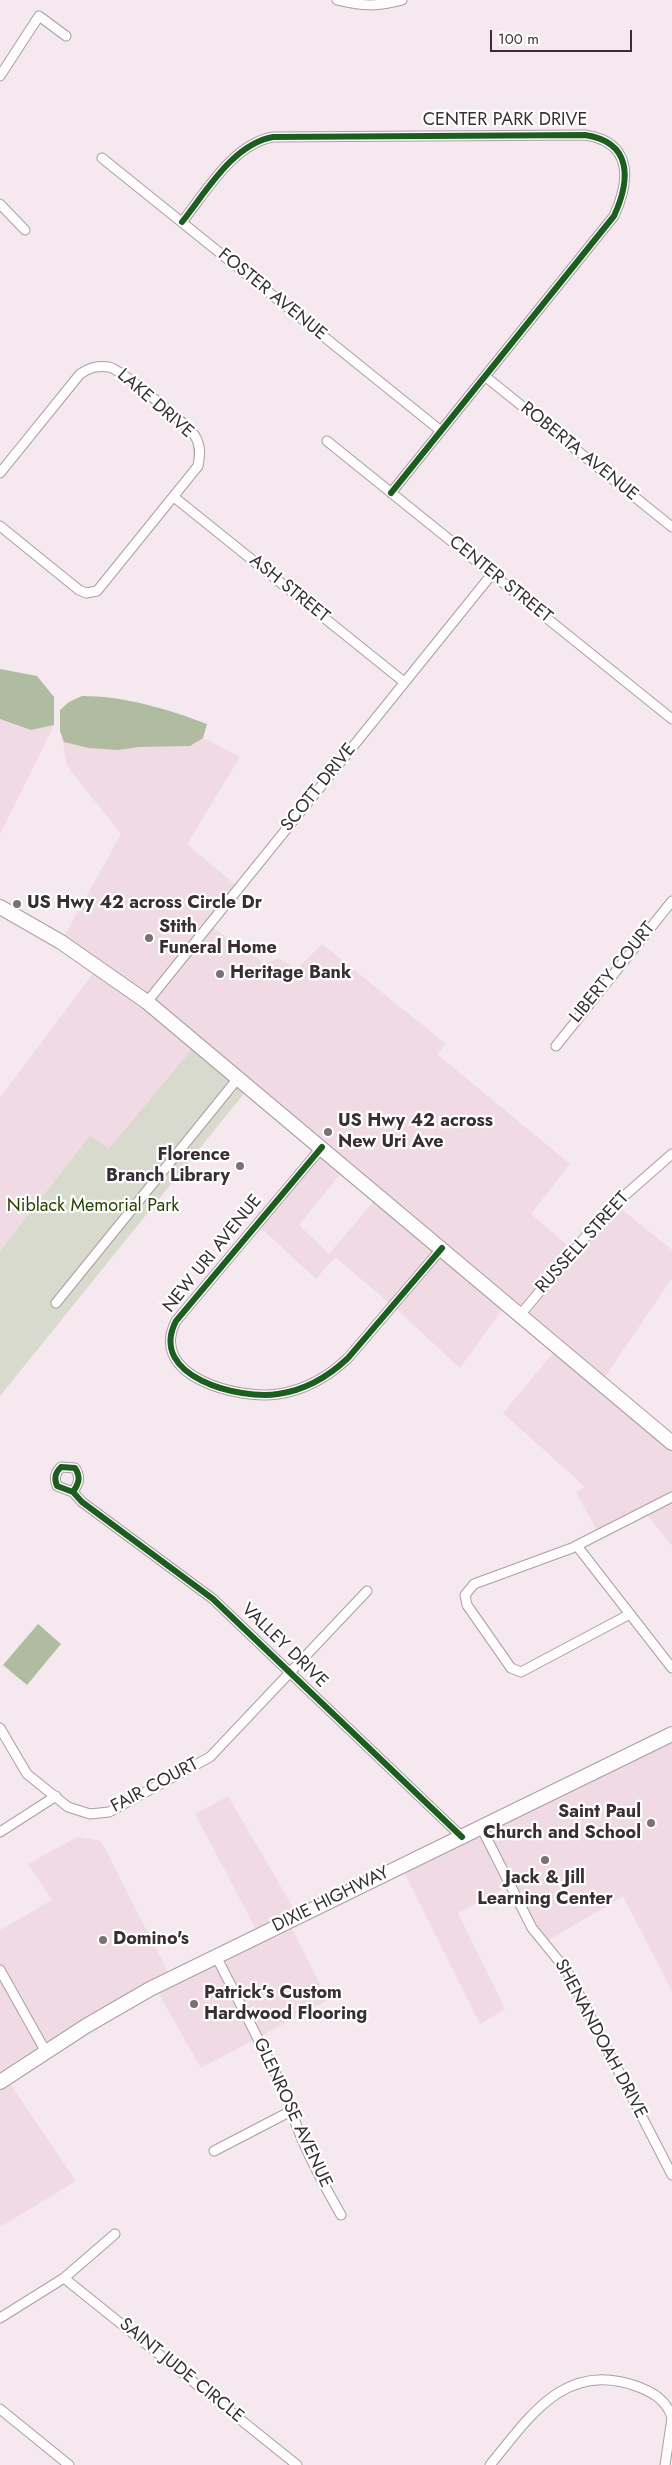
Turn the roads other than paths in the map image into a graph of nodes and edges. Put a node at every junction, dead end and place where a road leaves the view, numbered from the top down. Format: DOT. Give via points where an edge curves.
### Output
graph roads {
  1 [pos="337,0"];
  2 [pos="402,0"];
  3 [pos="66,36"];
  4 [pos="0,76"];
  5 [pos="102,158"];
  6 [pos="0,204"];
  7 [pos="182,222"];
  8 [pos="25,230"];
  9 [pos="486,377"];
  10 [pos="441,431"];
  11 [pos="328,441"];
  12 [pos="0,473"];
  13 [pos="391,493"];
  14 [pos="174,497"];
  15 [pos="0,526"];
  16 [pos="672,527"];
  17 [pos="492,574"];
  18 [pos="404,682"];
  19 [pos="672,719"];
  20 [pos="672,901"];
  21 [pos="0,907"];
  22 [pos="147,1002"];
  23 [pos="556,1046"];
  24 [pos="239,1077"];
  25 [pos="322,1147"];
  26 [pos="672,1154"];
  27 [pos="442,1248"];
  28 [pos="56,1303"];
  29 [pos="520,1315"];
  30 [pos="672,1443"];
  31 [pos="73,1492"];
  32 [pos="672,1497"];
  33 [pos="577,1546"];
  34 [pos="367,1591"];
  35 [pos="630,1614"];
  36 [pos="672,1668"];
  37 [pos="290,1673"];
  38 [pos="0,1728"];
  39 [pos="672,1734"];
  40 [pos="56,1796"];
  41 [pos="481,1827"];
  42 [pos="0,1832"];
  43 [pos="462,1837"];
  44 [pos="216,1956"];
  45 [pos="0,1970"];
  46 [pos="46,2052"];
  47 [pos="0,2082"];
  48 [pos="291,2112"];
  49 [pos="214,2151"];
  50 [pos="672,2176"];
  51 [pos="341,2215"];
  52 [pos="114,2234"];
  53 [pos="64,2278"];
  54 [pos="0,2318"];
  55 [pos="0,2409"];
  56 [pos="672,2418"];
  57 [pos="69,2465"];
  58 [pos="297,2465"];
  59 [pos="490,2465"];
  60 [pos="665,2465"];
  1 -- 2 [label="street" via="363,6"];
  3 -- 4 [label="street" via="39,16"];
  5 -- 7 [label="street, FOSTER AVENUE"];
  6 -- 8 [label="street"];
  7 -- 9 [label="street, CENTER PARK DRIVE" via="236,155 250,144 266,138 585,135 609,141 620,155 624,171 622,196 614,216"];
  7 -- 10 [label="street, FOSTER AVENUE"];
  9 -- 10 [label="street, CENTER PARK DRIVE"];
  9 -- 16 [label="street, ROBERTA AVENUE"];
  10 -- 13 [label="street, CENTER PARK DRIVE"];
  11 -- 13 [label="street, CENTER STREET"];
  12 -- 14 [label="street, LAKE DRIVE" via="80,374 93,367 109,367 120,371 196,438 200,452 198,466"];
  13 -- 17 [label="street, CENTER STREET"];
  14 -- 15 [label="street, LAKE DRIVE" via="102,588 92,593 79,590"];
  14 -- 18 [label="street, ASH STREET"];
  17 -- 18 [label="street, SCOTT DRIVE"];
  17 -- 19 [label="street, CENTER STREET"];
  18 -- 22 [label="street, SCOTT DRIVE"];
  20 -- 23 [label="street, LIBERTY COURT"];
  21 -- 22 [label="main road" via="61,942"];
  22 -- 24 [label="main road"];
  24 -- 25 [label="main road"];
  24 -- 28 [label="street"];
  25 -- 27 [label="main road"];
  25 -- 27 [label="street, NEW URI AVENUE" via="176,1321 171,1334 172,1348 188,1372 212,1387 243,1394 277,1395 310,1386 348,1358"];
  26 -- 29 [label="street, RUSSELL STREET" via="607,1210"];
  27 -- 29 [label="main road"];
  29 -- 30 [label="main road"];
  31 -- 37 [label="street, VALLEY DRIVE" via="213,1599"];
  32 -- 33 [label="street"];
  33 -- 35 [label="street"];
  33 -- 35 [label="street" via="474,1584 465,1595 467,1605 511,1668 521,1672"];
  34 -- 37 [label="street, FAIR COURT"];
  35 -- 36 [label="street"];
  37 -- 40 [label="street, FAIR COURT" via="210,1757 117,1808 99,1814 83,1814"];
  37 -- 43 [label="street, VALLEY DRIVE"];
  38 -- 40 [label="street, FAIR COURT" via="27,1774"];
  39 -- 41 [label="main road, DIXIE HIGHWAY"];
  40 -- 42 [label="street"];
  41 -- 43 [label="main road, DIXIE HIGHWAY"];
  41 -- 50 [label="street, SHENANDOAH DRIVE" via="532,1928 567,1971"];
  43 -- 44 [label="main road, DIXIE HIGHWAY"];
  44 -- 46 [label="main road, DIXIE HIGHWAY" via="143,1993"];
  44 -- 48 [label="street, GLENROSE AVENUE" via="283,2088"];
  45 -- 46 [label="street"];
  46 -- 47 [label="main road, DIXIE HIGHWAY"];
  48 -- 49 [label="street"];
  48 -- 51 [label="street, GLENROSE AVENUE"];
  52 -- 53 [label="street"];
  53 -- 54 [label="street"];
  53 -- 58 [label="street, SAINT JUDE CIRCLE"];
  55 -- 57 [label="street"];
  56 -- 59 [label="street" via="663,2400 647,2390 612,2380 582,2383 545,2400"];
  56 -- 60 [label="street"];
}
